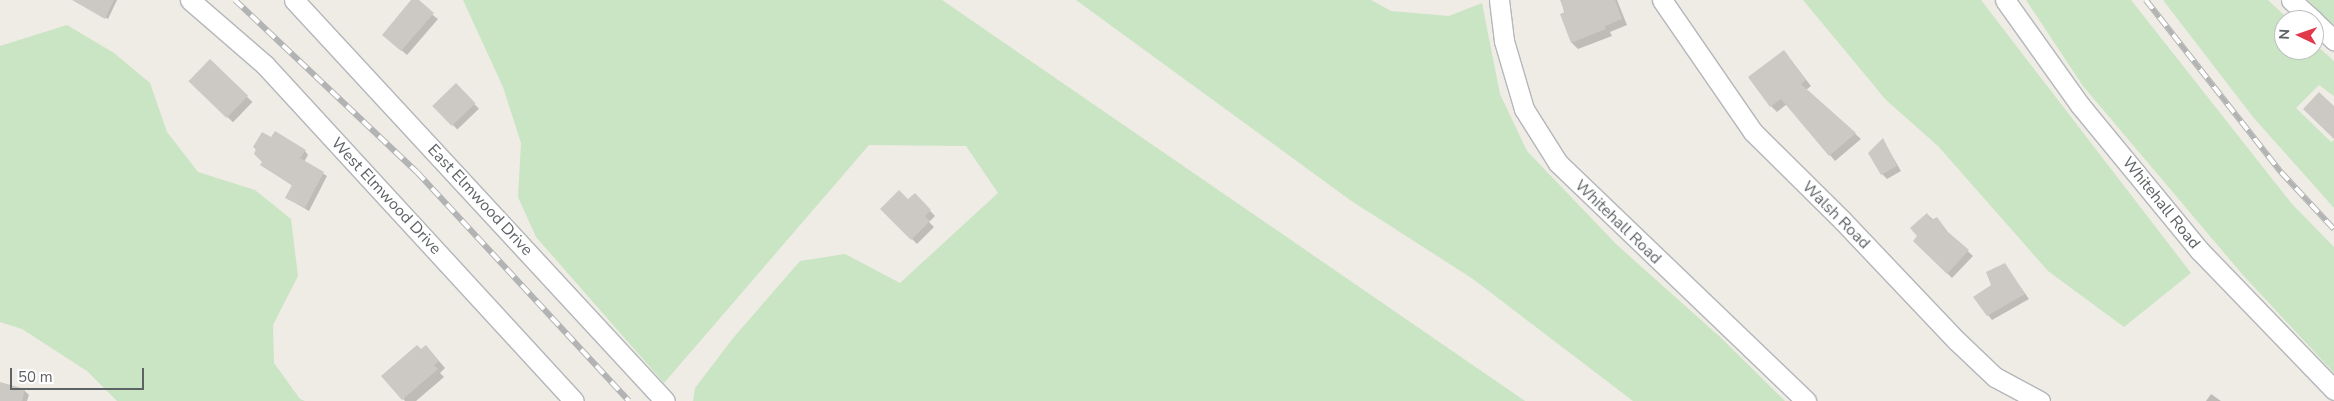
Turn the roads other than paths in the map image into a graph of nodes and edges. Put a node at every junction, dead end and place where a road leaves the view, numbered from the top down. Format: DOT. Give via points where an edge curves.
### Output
graph roads {
  1 [pos="294,0"];
  2 [pos="1499,0"];
  3 [pos="1662,0"];
  4 [pos="2005,0"];
  5 [pos="2291,0"];
  6 [pos="202,4"];
  7 [pos="2301,10"];
  8 [pos="2324,31"];
  9 [pos="2334,40"];
  10 [pos="2334,390"];
  11 [pos="574,401"];
  12 [pos="665,401"];
  13 [pos="1806,401"];
  14 [pos="2040,401"];
  1 -- 12 [label="street, East Elmwood Drive"];
  2 -- 13 [label="street, Whitehall Road" via="1504,42 1524,109 1558,163"];
  3 -- 14 [label="street, Walsh Road" via="1753,132 1995,377"];
  4 -- 10 [label="street, Whitehall Road" via="2080,104 2200,251"];
  5 -- 7 [label="street"];
  6 -- 11 [label="street, West Elmwood Drive" via="265,65"];
  8 -- 9 [label="street"];
}
